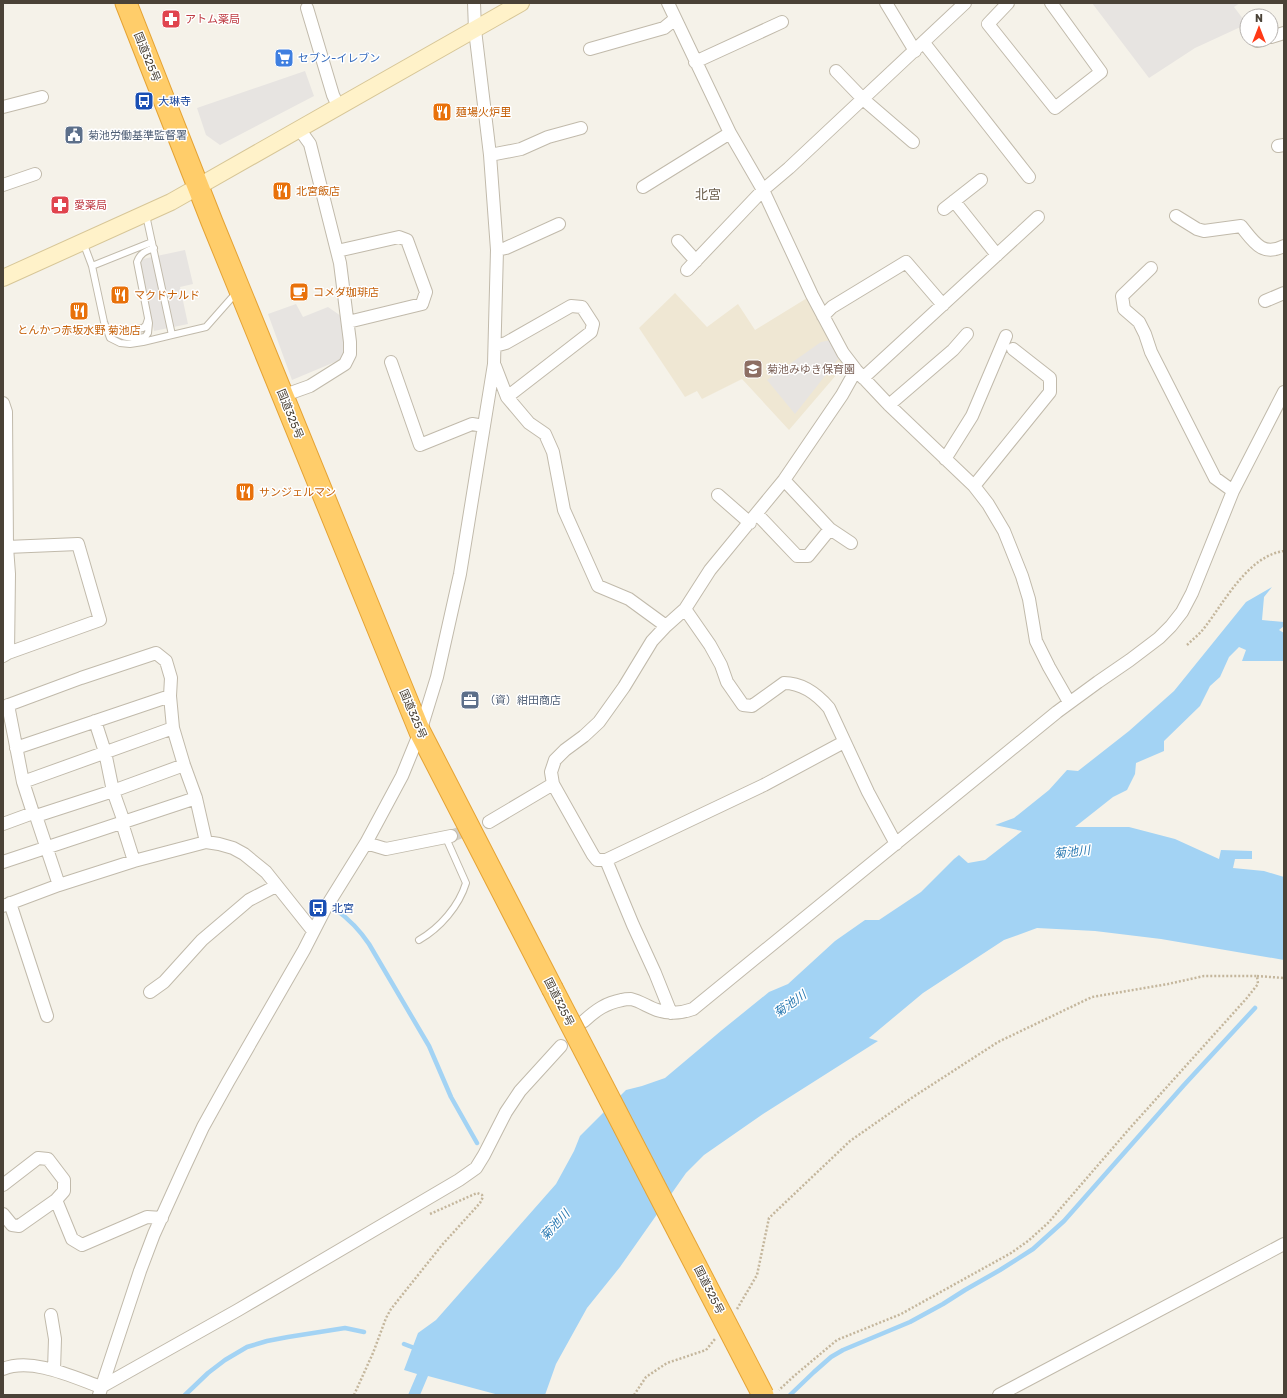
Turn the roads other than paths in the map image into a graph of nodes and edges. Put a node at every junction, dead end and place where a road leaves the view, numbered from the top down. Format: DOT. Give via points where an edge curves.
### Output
graph roads {
  1 [pos="126,3"];
  2 [pos="474,3"];
  3 [pos="522,3"];
  4 [pos="668,3"];
  5 [pos="886,3"];
  6 [pos="965,3"];
  7 [pos="1008,3"];
  8 [pos="1050,3"];
  9 [pos="307,8"];
  10 [pos="676,19"];
  11 [pos="782,22"];
  12 [pos="475,30"];
  13 [pos="924,43"];
  14 [pos="590,48"];
  15 [pos="915,51"];
  16 [pos="695,62"];
  17 [pos="836,71"];
  18 [pos="42,97"];
  19 [pos="863,99"];
  20 [pos="3,107"];
  21 [pos="339,108"];
  22 [pos="581,128"];
  23 [pos="300,130"];
  24 [pos="730,133"];
  25 [pos="913,142"];
  26 [pos="490,155"];
  27 [pos="35,174"];
  28 [pos="1029,177"];
  29 [pos="981,180"];
  30 [pos="3,186"];
  31 [pos="199,187"];
  32 [pos="643,187"];
  33 [pos="763,190"];
  34 [pos="954,201"];
  35 [pos="944,209"];
  36 [pos="146,213"];
  37 [pos="1176,216"];
  38 [pos="1038,217"];
  39 [pos="559,224"];
  40 [pos="678,241"];
  41 [pos="83,242"];
  42 [pos="153,245"];
  43 [pos="1284,246"];
  44 [pos="497,250"];
  45 [pos="337,251"];
  46 [pos="997,255"];
  47 [pos="696,261"];
  48 [pos="92,266"];
  49 [pos="1151,268"];
  50 [pos="688,270"];
  51 [pos="3,278"];
  52 [pos="239,290"];
  53 [pos="1284,293"];
  54 [pos="1264,301"];
  55 [pos="943,305"];
  56 [pos="823,316"];
  57 [pos="149,318"];
  58 [pos="348,322"];
  59 [pos="106,328"];
  60 [pos="116,333"];
  61 [pos="967,334"];
  62 [pos="172,335"];
  63 [pos="1006,336"];
  64 [pos="495,346"];
  65 [pos="1013,348"];
  66 [pos="391,362"];
  67 [pos="494,364"];
  68 [pos="859,374"];
  69 [pos="1284,392"];
  70 [pos="282,396"];
  71 [pos="507,397"];
  72 [pos="3,403"];
  73 [pos="889,405"];
  74 [pos="484,426"];
  75 [pos="945,459"];
  76 [pos="784,480"];
  77 [pos="974,486"];
  78 [pos="1233,491"];
  79 [pos="718,495"];
  80 [pos="753,519"];
  81 [pos="830,528"];
  82 [pos="851,543"];
  83 [pos="7,547"];
  84 [pos="685,610"];
  85 [pos="666,626"];
  86 [pos="6,654"];
  87 [pos="170,696"];
  88 [pos="1069,702"];
  89 [pos="6,706"];
  90 [pos="95,721"];
  91 [pos="173,728"];
  92 [pos="420,732"];
  93 [pos="844,742"];
  94 [pos="16,748"];
  95 [pos="105,752"];
  96 [pos="184,765"];
  97 [pos="23,782"];
  98 [pos="553,784"];
  99 [pos="113,791"];
  100 [pos="196,798"];
  101 [pos="35,815"];
  102 [pos="123,822"];
  103 [pos="489,822"];
  104 [pos="3,824"];
  105 [pos="449,837"];
  106 [pos="206,842"];
  107 [pos="366,843"];
  108 [pos="896,844"];
  109 [pos="46,847"];
  110 [pos="606,860"];
  111 [pos="134,861"];
  112 [pos="3,862"];
  113 [pos="59,885"];
  114 [pos="276,886"];
  115 [pos="7,904"];
  116 [pos="313,931"];
  117 [pos="419,940"];
  118 [pos="150,992"];
  119 [pos="671,1013"];
  120 [pos="47,1016"];
  121 [pos="584,1021"];
  122 [pos="560,1046"];
  123 [pos="3,1186"];
  124 [pos="56,1200"];
  125 [pos="3,1214"];
  126 [pos="162,1218"];
  127 [pos="1284,1244"];
  128 [pos="51,1315"];
  129 [pos="3,1369"];
  130 [pos="54,1370"];
  131 [pos="100,1391"];
  132 [pos="763,1395"];
  133 [pos="998,1395"];
  1 -- 31 [label="highway, 国道325号"];
  2 -- 12 [label="street"];
  3 -- 12 [label="street"];
  4 -- 10 [label="street"];
  5 -- 15 [label="street"];
  6 -- 13 [label="street"];
  7 -- 8 [label="street" via="988,24 1055,108 1101,72"];
  9 -- 21 [label="street"];
  10 -- 14 [label="street" via="664,28"];
  10 -- 16 [label="street"];
  11 -- 16 [label="street"];
  12 -- 21 [label="street"];
  12 -- 26 [label="street"];
  13 -- 15 [label="street"];
  13 -- 28 [label="street"];
  15 -- 19 [label="street"];
  16 -- 24 [label="street"];
  17 -- 19 [label="street"];
  18 -- 20 [label="street"];
  19 -- 25 [label="street"];
  19 -- 33 [label="street"];
  21 -- 23 [label="street"];
  22 -- 26 [label="street" via="548,137 520,149"];
  23 -- 31 [label="street"];
  23 -- 45 [label="street" via="310,144"];
  24 -- 32 [label="street"];
  24 -- 33 [label="street"];
  26 -- 44 [label="street"];
  27 -- 30 [label="street"];
  29 -- 34 [label="street"];
  31 -- 36 [label="street"];
  31 -- 52 [label="highway, 国道325号"];
  33 -- 47 [label="street"];
  33 -- 56 [label="street"];
  34 -- 35 [label="street"];
  34 -- 46 [label="street"];
  36 -- 41 [label="street"];
  36 -- 42 [label="lane"];
  37 -- 43 [label="street" via="1204,231 1206,225 1241,226 1264,250"];
  38 -- 46 [label="street"];
  39 -- 44 [label="street"];
  40 -- 47 [label="street"];
  41 -- 48 [label="lane"];
  41 -- 51 [label="street"];
  42 -- 48 [label="lane"];
  42 -- 57 [label="lane" via="139,256 137,262"];
  42 -- 62 [label="lane"];
  44 -- 64 [label="street"];
  45 -- 58 [label="street"];
  45 -- 58 [label="street" via="399,237 407,240 426,292 422,304"];
  46 -- 55 [label="street"];
  47 -- 50 [label="street"];
  48 -- 59 [label="lane"];
  49 -- 78 [label="street" via="1122,296 1124,309 1139,322 1151,352 1215,478"];
  52 -- 62 [label="lane" via="206,327"];
  52 -- 70 [label="highway, 国道325号"];
  53 -- 54 [label="street"];
  55 -- 56 [label="street" via="906,262 832,307"];
  55 -- 68 [label="street" via="876,365"];
  56 -- 68 [label="street"];
  57 -- 60 [label="lane" via="143,328"];
  57 -- 60 [label="lane" via="150,328 145,337 132,339"];
  58 -- 70 [label="street" via="350,354 345,364 310,386"];
  59 -- 60 [label="lane"];
  59 -- 62 [label="lane" via="110,338 120,343 143,342"];
  61 -- 73 [label="street"];
  63 -- 75 [label="street" via="972,416"];
  64 -- 67 [label="street"];
  64 -- 71 [label="street" via="506,344 571,306 582,307 593,324 591,332"];
  65 -- 77 [label="street" via="1050,378 1050,392"];
  66 -- 74 [label="street" via="420,445 472,424"];
  67 -- 71 [label="street"];
  67 -- 74 [label="street"];
  68 -- 73 [label="street"];
  68 -- 76 [label="street"];
  69 -- 78 [label="street"];
  70 -- 92 [label="highway, 国道325号"];
  71 -- 85 [label="street" via="529,423 545,434 553,452 564,510 598,586 629,599"];
  72 -- 83 [label="street" via="6,412"];
  73 -- 75 [label="street"];
  74 -- 92 [label="street" via="460,574 437,677"];
  75 -- 77 [label="street"];
  76 -- 80 [label="street"];
  76 -- 81 [label="street"];
  77 -- 88 [label="street" via="1004,531 1022,576 1036,641"];
  78 -- 88 [label="street" via="1182,612 1159,638"];
  79 -- 80 [label="street"];
  80 -- 81 [label="street" via="797,556 808,556"];
  80 -- 84 [label="street" via="710,570"];
  81 -- 82 [label="street"];
  83 -- 86 [label="street" via="9,574"];
  83 -- 86 [label="street" via="78,544 100,620"];
  84 -- 85 [label="street"];
  84 -- 93 [label="street" via="710,645 727,682 743,705 752,706 784,683 799,685 815,694 829,708"];
  85 -- 98 [label="street" via="652,641 599,722 555,760 551,772"];
  87 -- 89 [label="street" via="171,678 166,661 156,653"];
  87 -- 90 [label="street"];
  87 -- 91 [label="street"];
  88 -- 108 [label="street"];
  89 -- 94 [label="street"];
  90 -- 94 [label="street"];
  90 -- 95 [label="street"];
  91 -- 95 [label="street"];
  91 -- 96 [label="street"];
  92 -- 107 [label="street" via="402,776"];
  92 -- 132 [label="highway, 国道325号, bridge"];
  93 -- 108 [label="street"];
  93 -- 110 [label="street" via="764,785"];
  94 -- 97 [label="street"];
  95 -- 97 [label="street"];
  95 -- 99 [label="street"];
  96 -- 99 [label="street"];
  96 -- 100 [label="street"];
  97 -- 101 [label="street"];
  98 -- 103 [label="street"];
  98 -- 110 [label="street" via="593,855 597,860"];
  99 -- 101 [label="street"];
  99 -- 102 [label="street"];
  100 -- 102 [label="street"];
  100 -- 106 [label="street"];
  101 -- 104 [label="street"];
  101 -- 109 [label="street"];
  102 -- 109 [label="street"];
  102 -- 111 [label="street"];
  105 -- 107 [label="street" via="386,849"];
  105 -- 117 [label="lane" via="466,882 463,893 432,933"];
  106 -- 111 [label="street"];
  106 -- 114 [label="street" via="233,848 244,854 266,872"];
  107 -- 116 [label="street"];
  108 -- 119 [label="street" via="693,1008"];
  109 -- 112 [label="street"];
  109 -- 113 [label="street"];
  110 -- 119 [label="street"];
  111 -- 113 [label="street"];
  113 -- 115 [label="street"];
  114 -- 116 [label="street"];
  114 -- 118 [label="street" via="248,900 202,940 164,982"];
  115 -- 120 [label="street"];
  116 -- 126 [label="street" via="203,1127"];
  119 -- 121 [label="street" via="630,999 614,1001 600,1007"];
  122 -- 131 [label="street" via="520,1091 476,1168"];
  123 -- 124 [label="street" via="38,1158 48,1159 64,1180 64,1191"];
  124 -- 125 [label="street" via="19,1226 12,1225"];
  124 -- 126 [label="street" via="72,1239 82,1245 147,1217"];
  126 -- 131 [label="street" via="140,1272"];
  127 -- 133 [label="street"];
  128 -- 130 [label="street" via="55,1339"];
  129 -- 130 [label="street" via="9,1366 24,1366"];
  130 -- 131 [label="street"];
}
